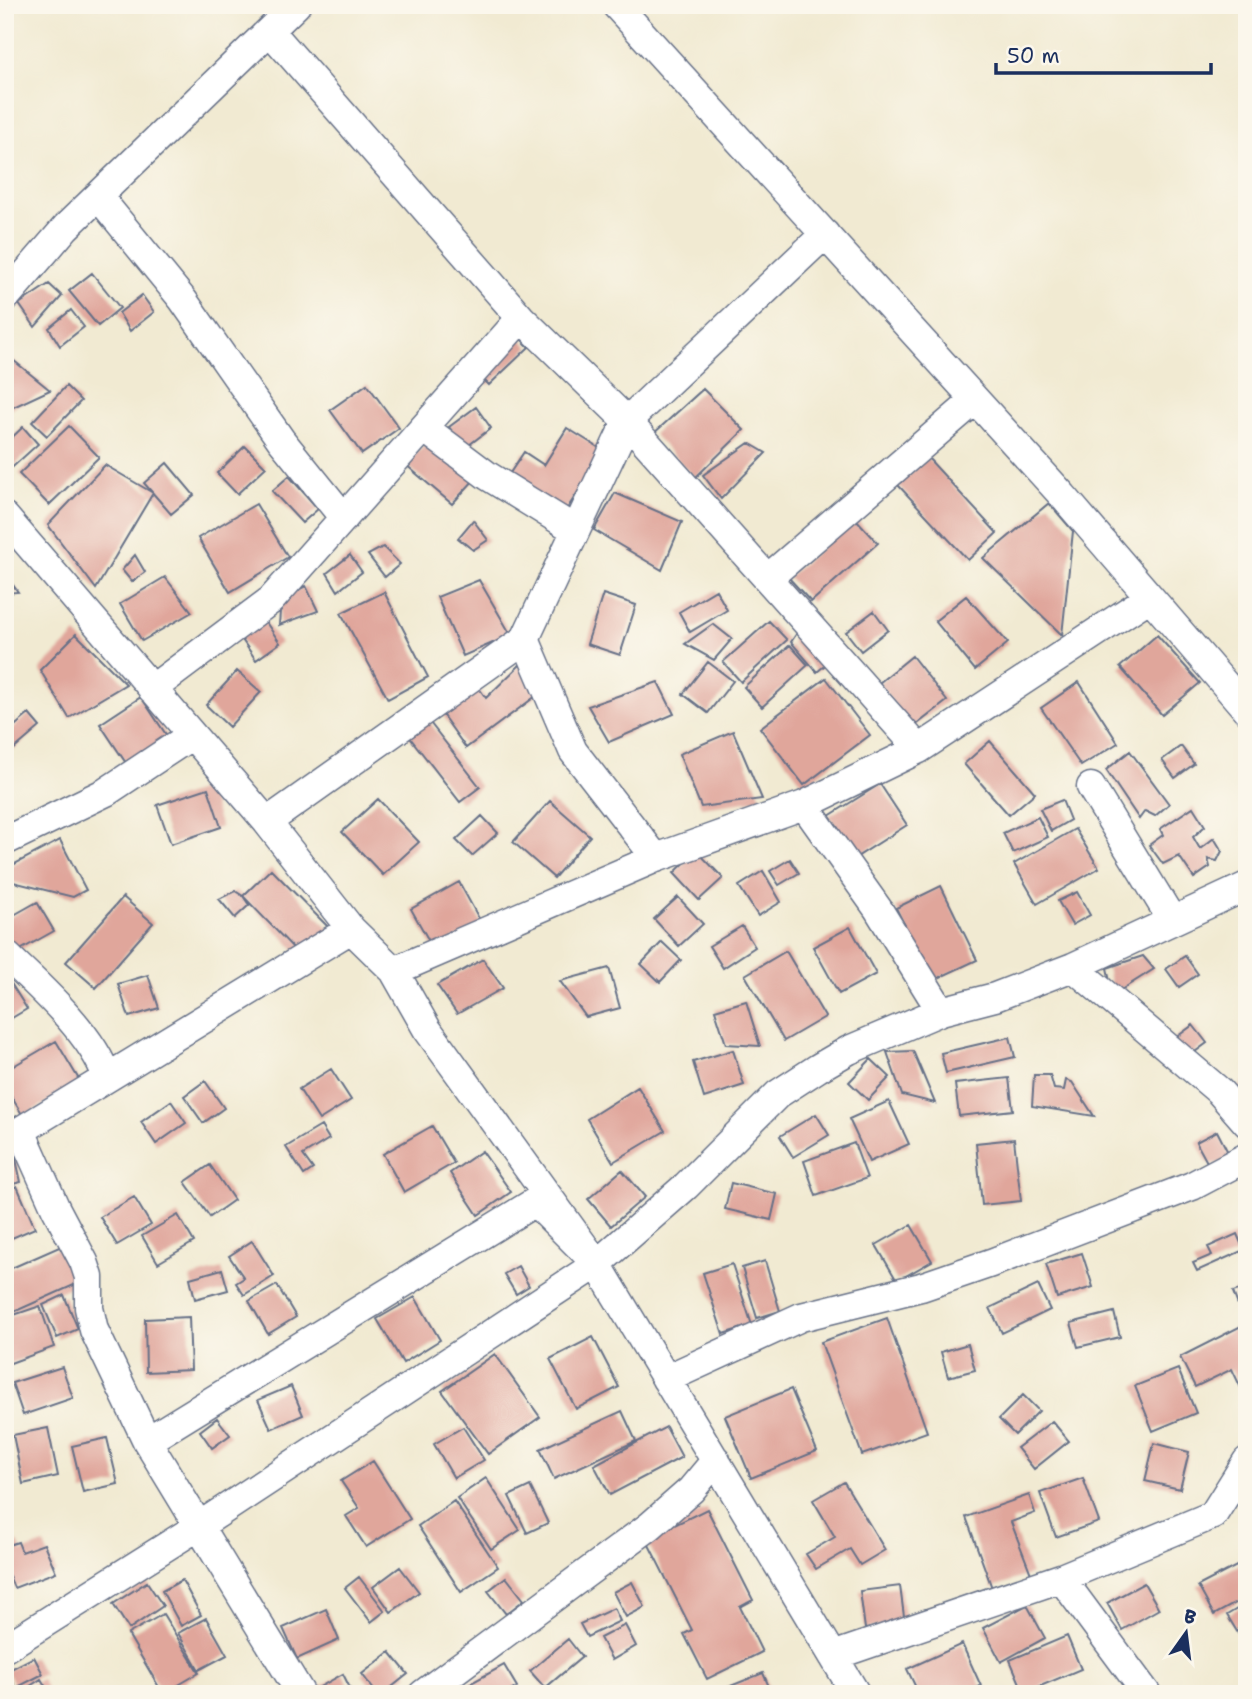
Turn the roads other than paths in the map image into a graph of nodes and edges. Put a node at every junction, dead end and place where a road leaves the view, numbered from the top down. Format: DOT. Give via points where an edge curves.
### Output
graph roads {
  1 [pos="296,5"];
  2 [pos="615,5"];
  3 [pos="270,31"];
  4 [pos="98,196"];
  5 [pos="825,234"];
  6 [pos="5,298"];
  7 [pos="521,318"];
  8 [pos="975,400"];
  9 [pos="627,421"];
  10 [pos="424,428"];
  11 [pos="5,517"];
  12 [pos="344,518"];
  13 [pos="574,529"];
  14 [pos="768,578"];
  15 [pos="1150,597"];
  16 [pos="525,639"];
  17 [pos="152,689"];
  18 [pos="1247,710"];
  19 [pos="192,735"];
  20 [pos="919,748"];
  21 [pos="1091,787"];
  22 [pos="804,805"];
  23 [pos="267,822"];
  24 [pos="5,841"];
  25 [pos="656,858"];
  26 [pos="1247,887"];
  27 [pos="1172,920"];
  28 [pos="351,929"];
  29 [pos="5,954"];
  30 [pos="1073,967"];
  31 [pos="394,971"];
  32 [pos="941,1011"];
  33 [pos="107,1078"];
  34 [pos="1247,1123"];
  35 [pos="13,1135"];
  36 [pos="1247,1157"];
  37 [pos="597,1264"];
  38 [pos="666,1379"];
  39 [pos="147,1441"];
  40 [pos="716,1461"];
  41 [pos="1247,1461"];
  42 [pos="199,1526"];
  43 [pos="1061,1578"];
  44 [pos="5,1647"];
  45 [pos="833,1656"];
  46 [pos="302,1694"];
  47 [pos="423,1694"];
  48 [pos="856,1694"];
  49 [pos="1147,1694"];
  1 -- 3 [label="street"];
  2 -- 5 [label="street"];
  3 -- 4 [label="street"];
  3 -- 7 [label="street"];
  4 -- 6 [label="street"];
  4 -- 12 [label="street" via="183,300 281,440"];
  5 -- 8 [label="street"];
  5 -- 9 [label="street"];
  7 -- 9 [label="street"];
  7 -- 10 [label="street"];
  8 -- 14 [label="street"];
  8 -- 15 [label="street"];
  9 -- 13 [label="street"];
  9 -- 14 [label="street"];
  10 -- 12 [label="street"];
  10 -- 13 [label="street" via="488,476"];
  11 -- 17 [label="street"];
  12 -- 17 [label="street" via="271,600"];
  13 -- 16 [label="street"];
  14 -- 20 [label="street"];
  15 -- 18 [label="street"];
  15 -- 20 [label="street"];
  16 -- 23 [label="street"];
  16 -- 25 [label="street" via="573,751"];
  17 -- 19 [label="street"];
  19 -- 23 [label="street"];
  19 -- 24 [label="street" via="106,792"];
  20 -- 22 [label="street"];
  21 -- 27 [label="street"];
  22 -- 25 [label="street"];
  22 -- 32 [label="street" via="878,909"];
  23 -- 28 [label="street"];
  25 -- 31 [label="street"];
  26 -- 27 [label="street"];
  27 -- 30 [label="street"];
  28 -- 31 [label="street"];
  28 -- 33 [label="street"];
  29 -- 33 [label="street" via="76,1028 103,1064"];
  30 -- 32 [label="street" via="995,997"];
  30 -- 34 [label="street" via="1219,1091"];
  31 -- 37 [label="street" via="428,1029"];
  32 -- 37 [label="street" via="849,1050 778,1094 686,1186"];
  33 -- 35 [label="street"];
  35 -- 39 [label="street" via="84,1262 94,1330"];
  36 -- 38 [label="street" via="1192,1186 991,1263 921,1287 801,1317"];
  37 -- 38 [label="street"];
  37 -- 39 [label="street" via="535,1202"];
  37 -- 42 [label="street"];
  38 -- 40 [label="street"];
  39 -- 42 [label="street"];
  40 -- 45 [label="street"];
  40 -- 47 [label="street" via="650,1526"];
  41 -- 43 [label="street" via="1213,1515"];
  42 -- 44 [label="street"];
  42 -- 46 [label="street"];
  43 -- 45 [label="street"];
  43 -- 49 [label="street"];
  45 -- 48 [label="street"];
}
